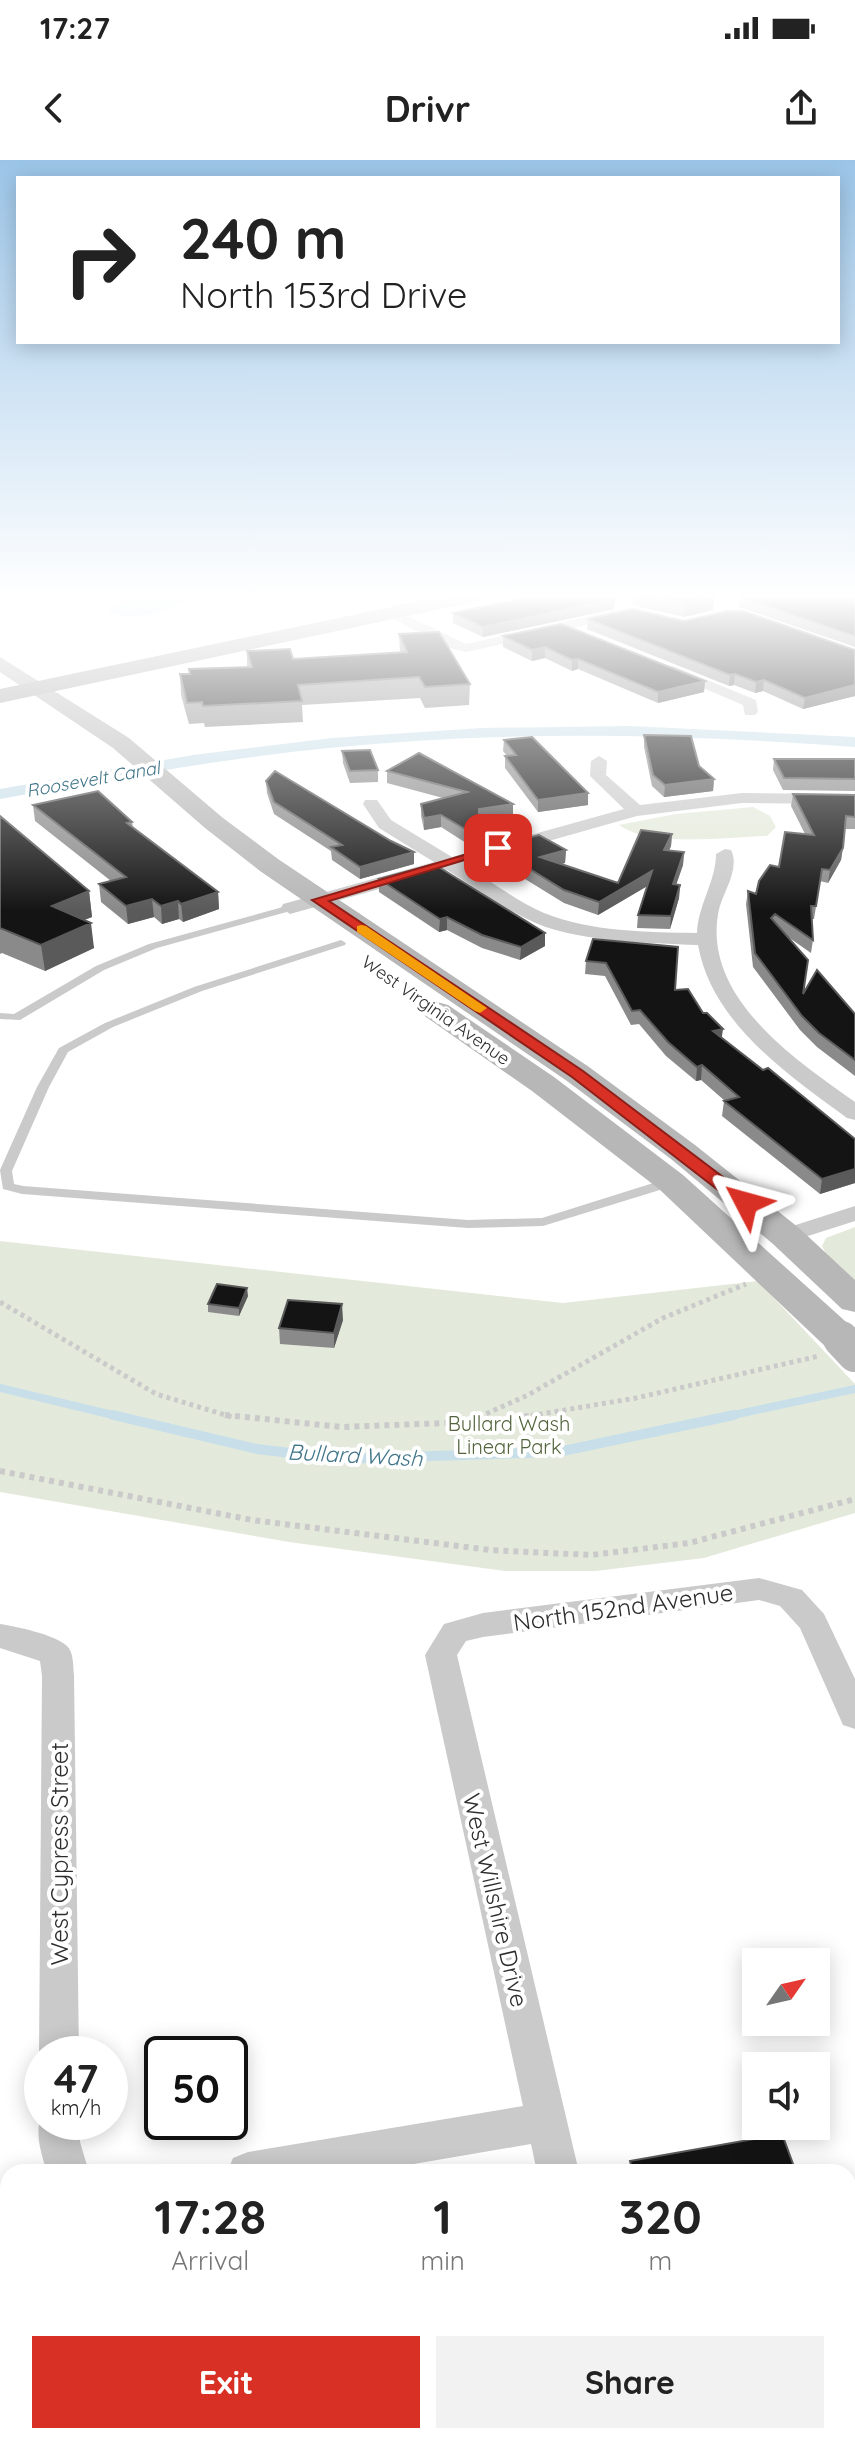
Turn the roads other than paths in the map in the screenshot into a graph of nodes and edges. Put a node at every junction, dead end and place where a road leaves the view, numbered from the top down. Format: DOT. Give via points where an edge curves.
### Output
graph roads {
  1 [pos="27,699"];
  2 [pos="33,699"];
  3 [pos="742,699"];
  4 [pos="750,712"];
  5 [pos="599,761"];
  6 [pos="855,799"];
  7 [pos="371,804"];
  8 [pos="636,811"];
  9 [pos="725,854"];
  10 [pos="447,863"];
  11 [pos="304,904"];
  12 [pos="707,939"];
  13 [pos="341,943"];
  14 [pos="0,1016"];
  15 [pos="855,1113"];
  16 [pos="671,1182"];
  17 [pos="855,1213"];
  18 [pos="786,1236"];
  19 [pos="855,1301"];
  20 [pos="842,1349"];
  21 [pos="455,1632"];
  22 [pos="0,1636"];
  23 [pos="855,1716"];
  24 [pos="59,2036"];
  25 [pos="546,2122"];
  26 [pos="59,2140"];
  27 [pos="66,2164"];
  28 [pos="296,2164"];
  29 [pos="556,2164"];
  1 -- 11 [label="main road, West Virginia Avenue" via="216,853"];
  2 -- 11 [label="main road, West Virginia Avenue" via="141,759"];
  3 -- 4 [label="street" via="751,703"];
  5 -- 8 [label="street" via="598,776"];
  6 -- 8 [label="street" via="742,798"];
  7 -- 10 [label="street" via="385,824"];
  8 -- 10 [label="street"];
  9 -- 12 [label="street" via="726,866 709,907"];
  10 -- 11 [label="street"];
  10 -- 12 [label="street" via="535,916 559,924 633,937"];
  11 -- 13 [label="main road, West Virginia Avenue"];
  11 -- 14 [label="lane" via="153,946 100,968 16,1018"];
  11 -- 18 [label="main road, West Virginia Avenue" via="578,1074"];
  12 -- 15 [label="street" via="728,997 749,1026"];
  13 -- 16 [label="main road, West Virginia Avenue" via="543,1084"];
  13 -- 16 [label="lane" via="198,989 63,1050 6,1171 8,1186 515,1225 543,1222"];
  16 -- 20 [label="main road, West Virginia Avenue" via="774,1276"];
  17 -- 18 [label="street"];
  18 -- 19 [label="main road, West Virginia Avenue"];
  21 -- 23 [label="street, North 152nd Avenue" via="759,1589 791,1598 813,1622"];
  21 -- 25 [label="street, West Willshire Drive" via="441,1655"];
  22 -- 24 [label="street, West Cypress Street" via="55,1654"];
  25 -- 28 [label="street"];
  25 -- 29 [label="street, West Willshire Drive"];
  26 -- 27 [label="street"];
}
